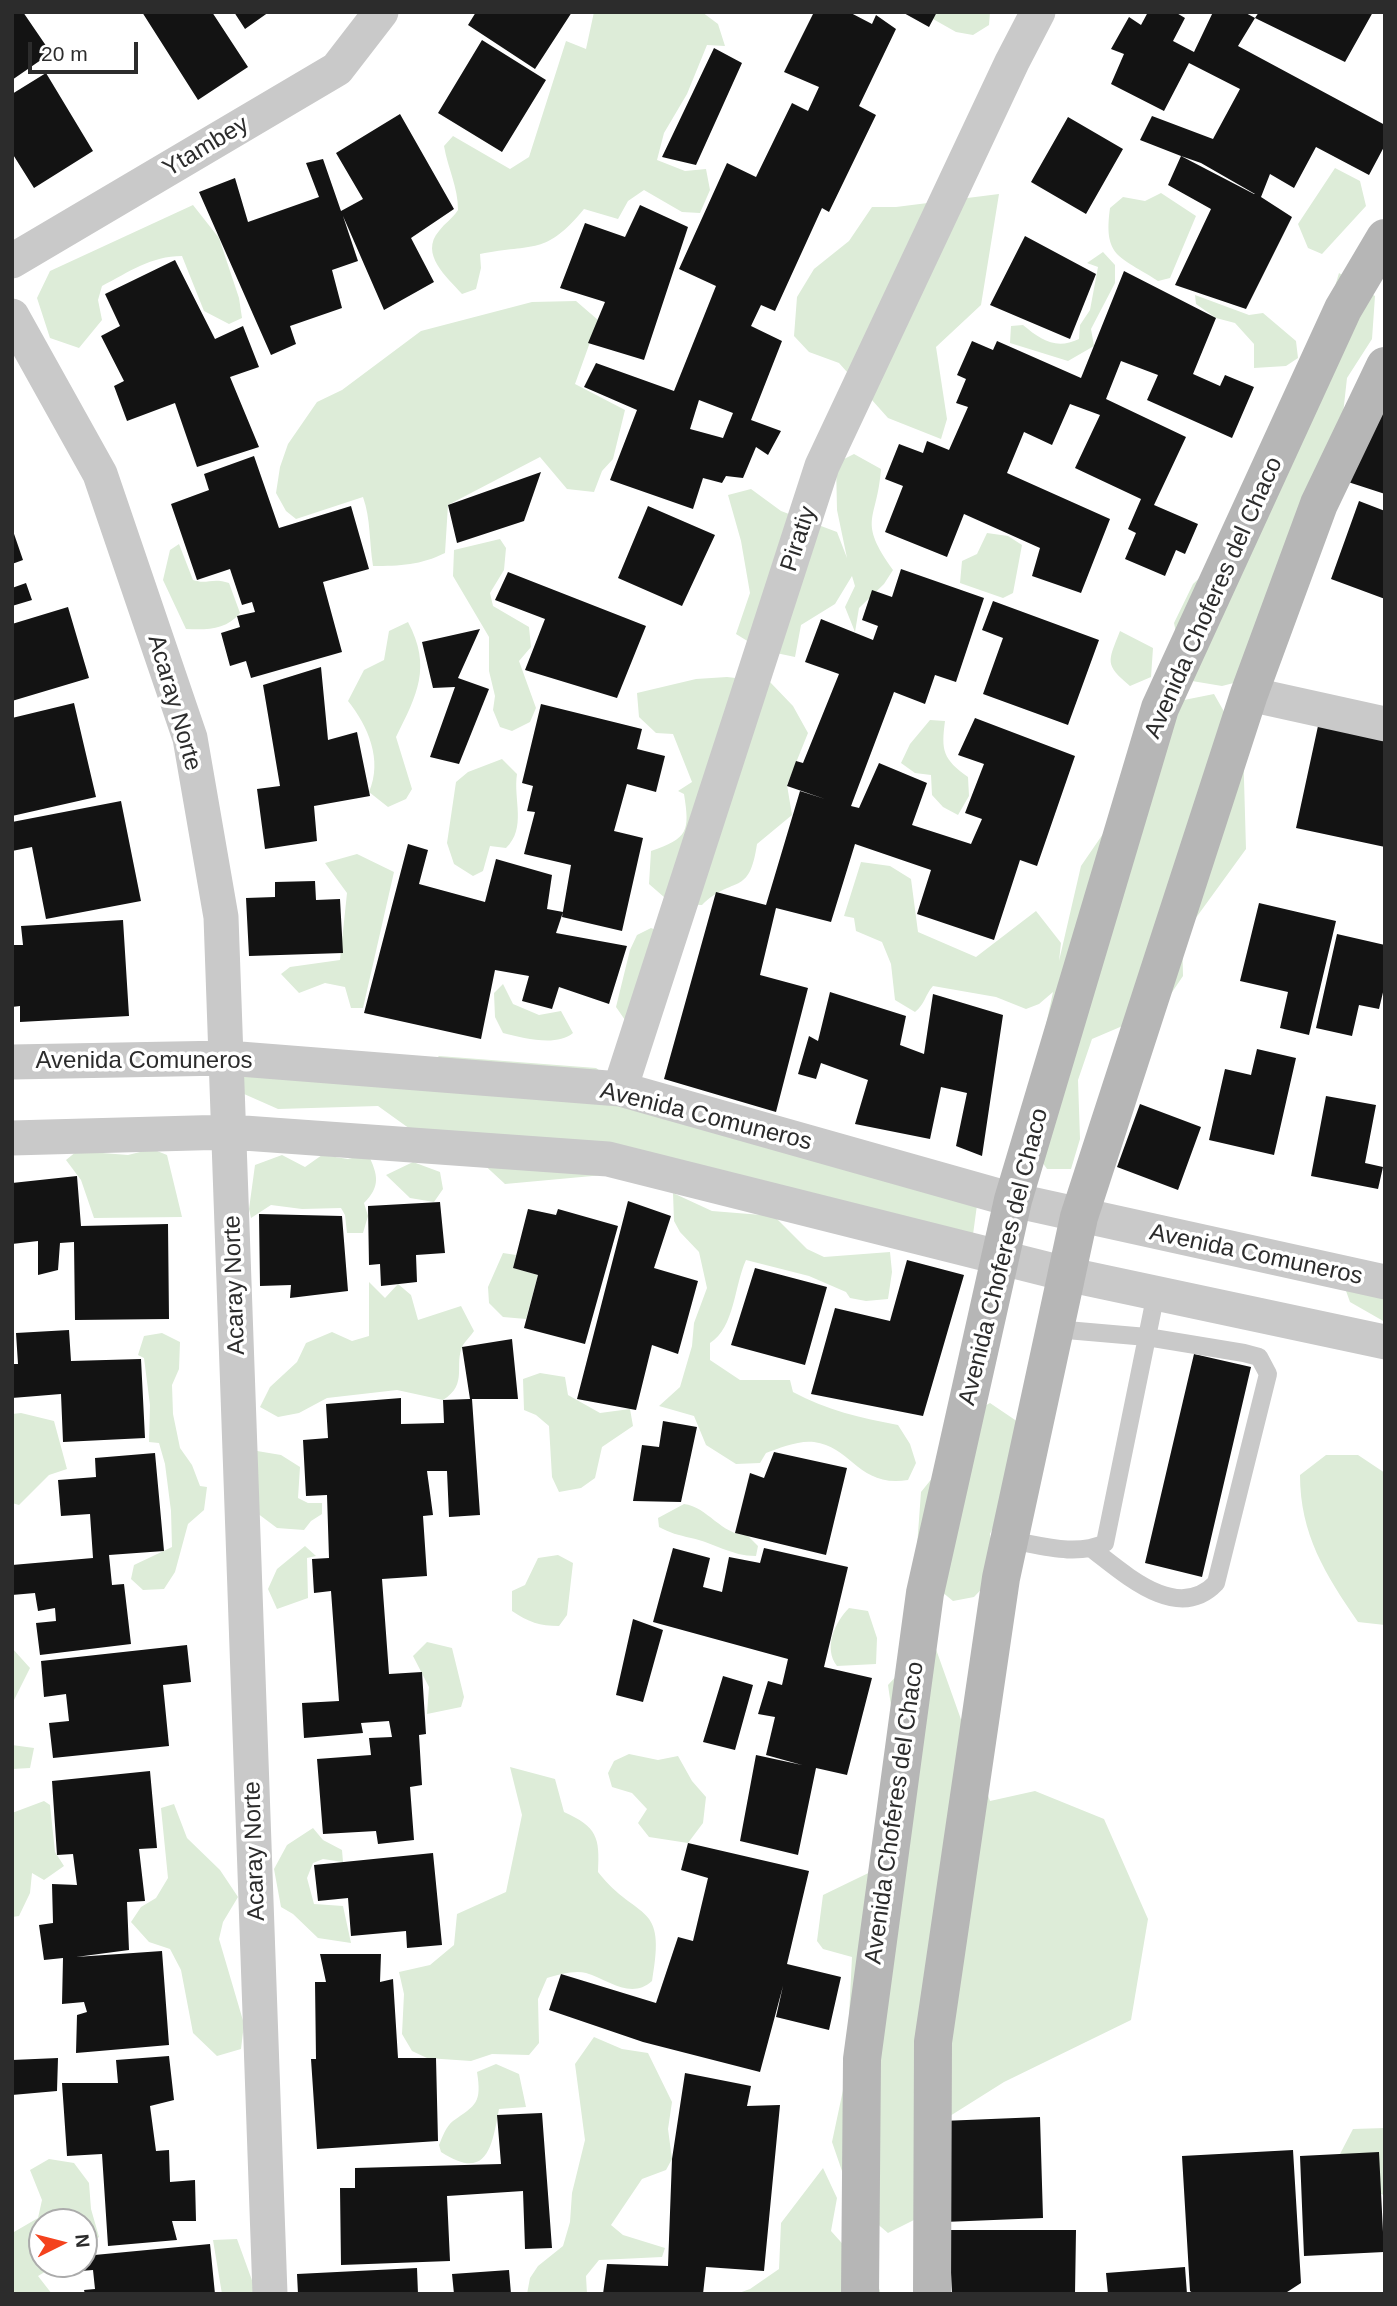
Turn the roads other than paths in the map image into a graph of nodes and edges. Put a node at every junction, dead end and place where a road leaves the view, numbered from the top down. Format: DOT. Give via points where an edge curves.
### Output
graph roads {
  1 [pos="381,12"];
  2 [pos="1038,12"];
  3 [pos="1385,238"];
  4 [pos="12,261"];
  5 [pos="12,316"];
  6 [pos="1385,366"];
  7 [pos="1249,694"];
  8 [pos="1385,724"];
  9 [pos="227,1058"];
  10 [pos="12,1062"];
  11 [pos="620,1089"];
  12 [pos="230,1132"];
  13 [pos="12,1138"];
  14 [pos="1013,1200"];
  15 [pos="1079,1217"];
  16 [pos="1001,1259"];
  17 [pos="1066,1274"];
  18 [pos="1385,1282"];
  19 [pos="1156,1293"];
  20 [pos="1055,1329"];
  21 [pos="1147,1337"];
  22 [pos="1385,1342"];
  23 [pos="1009,1540"];
  24 [pos="1092,1549"];
  25 [pos="270,2294"];
  26 [pos="860,2294"];
  27 [pos="932,2294"];
  1 -- 4 [label="street, Ytambey" via="337,69"];
  2 -- 11 [label="street, Piratiy" via="822,466"];
  3 -- 14 [label="street, Avenida Choferes del Chaco" via="1343,309 1160,708"];
  5 -- 9 [label="street, Acaray Norte" via="100,474 190,738 221,917"];
  6 -- 7 [label="street" via="1319,504"];
  7 -- 8 [label="street"];
  7 -- 15 [label="street"];
  9 -- 10 [label="street, Avenida Comuneros"];
  9 -- 11 [label="street, Avenida Comuneros"];
  9 -- 12 [label="street, Acaray Norte"];
  11 -- 14 [label="street, Avenida Comuneros"];
  12 -- 13 [label="street"];
  12 -- 16 [label="street" via="608,1159"];
  12 -- 25 [label="street, Acaray Norte"];
  14 -- 15 [label="street, Avenida Comuneros"];
  14 -- 16 [label="street, Avenida Choferes del Chaco"];
  15 -- 17 [label="street"];
  15 -- 18 [label="street, Avenida Comuneros"];
  16 -- 17 [label="street"];
  16 -- 26 [label="street, Avenida Choferes del Chaco" via="925,1593 878,1931 862,2059"];
  17 -- 19 [label="street"];
  17 -- 20 [label="street"];
  19 -- 21 [label="lane"];
  19 -- 22 [label="street"];
  20 -- 21 [label="lane"];
  20 -- 23 [label="street"];
  21 -- 24 [label="lane" via="1105,1543"];
  21 -- 24 [label="lane" via="1259,1357 1268,1374 1216,1583 1203,1597 1185,1599 1157,1593"];
  23 -- 24 [label="lane"];
  23 -- 27 [label="street" via="933,2042"];
}
